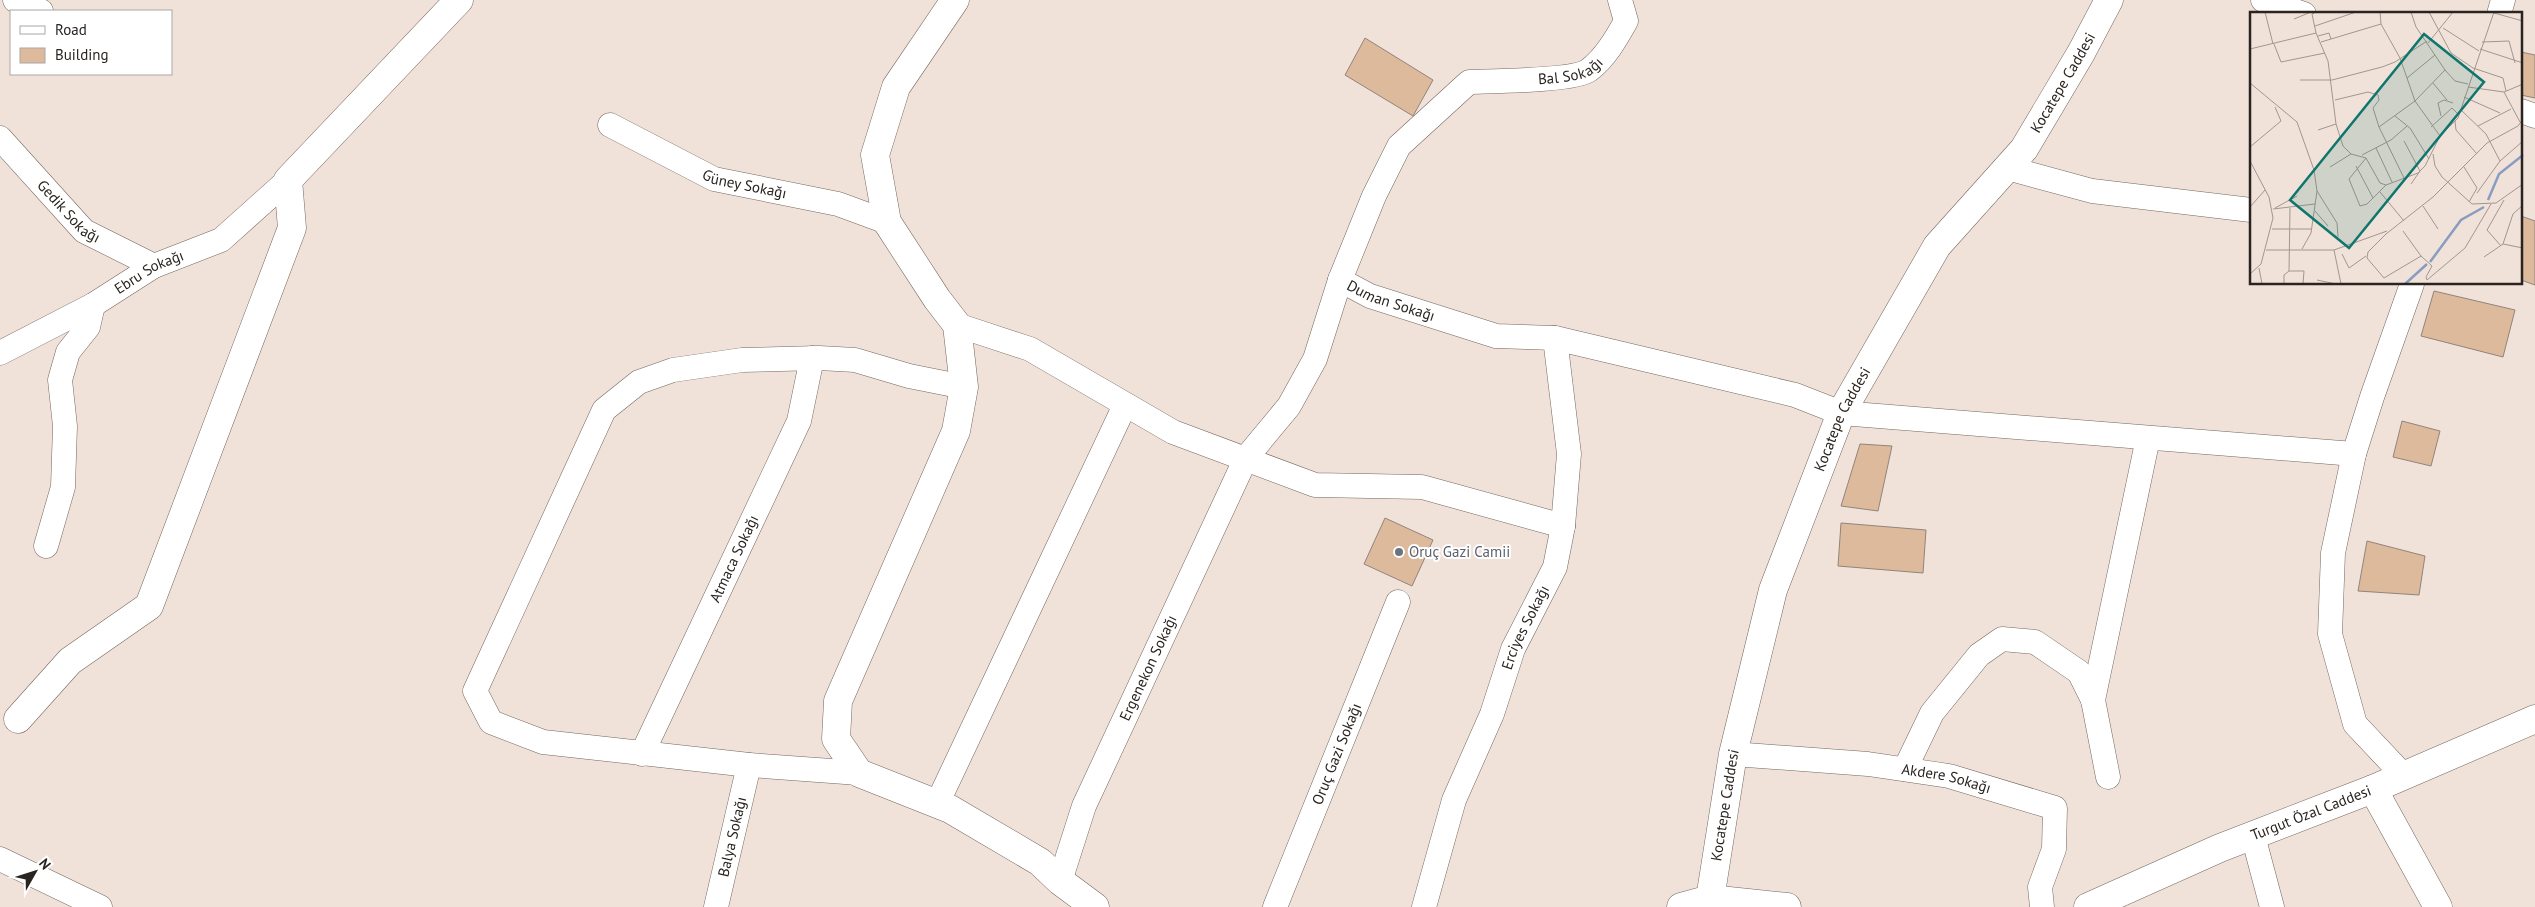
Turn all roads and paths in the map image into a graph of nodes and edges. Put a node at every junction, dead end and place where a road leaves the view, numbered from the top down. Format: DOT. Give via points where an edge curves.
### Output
graph roads {
  1 [pos="15,0"];
  2 [pos="459,0"];
  3 [pos="954,0"];
  4 [pos="1620,0"];
  5 [pos="2109,0"];
  6 [pos="2263,0"];
  7 [pos="39,10"];
  8 [pos="2298,12"];
  9 [pos="2522,111"];
  10 [pos="2535,116"];
  11 [pos="610,125"];
  12 [pos="0,138"];
  13 [pos="2007,168"];
  14 [pos="288,180"];
  15 [pos="2250,210"];
  16 [pos="887,222"];
  17 [pos="154,266"];
  18 [pos="1340,280"];
  19 [pos="2412,285"];
  20 [pos="93,305"];
  21 [pos="956,324"];
  22 [pos="1555,338"];
  23 [pos="0,353"];
  24 [pos="812,358"];
  25 [pos="964,387"];
  26 [pos="1126,405"];
  27 [pos="1841,413"];
  28 [pos="2148,438"];
  29 [pos="2354,454"];
  30 [pos="1246,458"];
  31 [pos="1563,526"];
  32 [pos="46,546"];
  33 [pos="1398,602"];
  34 [pos="2093,700"];
  35 [pos="18,719"];
  36 [pos="2535,719"];
  37 [pos="642,754"];
  38 [pos="1732,754"];
  39 [pos="749,765"];
  40 [pos="1904,769"];
  41 [pos="859,773"];
  42 [pos="2404,776"];
  43 [pos="2108,777"];
  44 [pos="2373,789"];
  45 [pos="937,804"];
  46 [pos="2253,836"];
  47 [pos="0,859"];
  48 [pos="1060,881"];
  49 [pos="1710,899"];
  50 [pos="2100,904"];
  51 [pos="100,907"];
  52 [pos="716,907"];
  53 [pos="1095,907"];
  54 [pos="1275,907"];
  55 [pos="1424,907"];
  56 [pos="1681,907"];
  57 [pos="1787,907"];
  58 [pos="2042,907"];
  59 [pos="2272,907"];
  60 [pos="2438,907"];
  1 -- 7 [label="street"];
  2 -- 14 [label="street"];
  3 -- 16 [label="street" via="896,87 875,155"];
  4 -- 18 [label="street, Bal Sokağı" via="1626,21 1612,46 1587,72 1533,80 1469,82 1399,146 1374,196"];
  5 -- 13 [label="street, Kocatepe Caddesi" via="2024,149"];
  6 -- 8 [label="street"];
  9 -- 10 [label="street"];
  11 -- 16 [label="street, Güney Sokağı" via="714,179 838,204"];
  12 -- 17 [label="street, Gedik Sokağı" via="84,231"];
  13 -- 15 [label="street" via="2092,191"];
  13 -- 27 [label="street, Kocatepe Caddesi" via="1937,246"];
  14 -- 17 [label="street, Ebru Sokağı" via="221,240"];
  14 -- 35 [label="street" via="292,228 149,606 70,661"];
  16 -- 21 [label="street"];
  17 -- 20 [label="street, Ebru Sokağı"];
  18 -- 22 [label="street, Duman Sokağı" via="1370,296 1496,336"];
  18 -- 30 [label="street, Duman Sokağı" via="1315,358 1290,406"];
  19 -- 29 [label="street"];
  20 -- 23 [label="street, Ebru Sokağı"];
  20 -- 32 [label="street" via="88,328 68,352 60,380 65,426 63,487"];
  21 -- 25 [label="street"];
  21 -- 26 [label="street" via="1030,350"];
  22 -- 27 [label="street, Duman Sokağı" via="1795,395"];
  22 -- 31 [label="street, Erciyes Sokağı" via="1569,454"];
  24 -- 25 [label="street" via="855,360 909,376"];
  24 -- 37 [label="street, Atmaca Sokağı" via="799,421"];
  24 -- 37 [label="street" via="742,360 673,370 639,382 604,410 475,691 491,722 543,742"];
  25 -- 41 [label="street" via="956,431 838,702 836,739"];
  26 -- 30 [label="street" via="1173,432"];
  26 -- 45 [label="street"];
  27 -- 28 [label="street, Duman Sokağı"];
  27 -- 38 [label="street, Kocatepe Caddesi" via="1773,590"];
  28 -- 29 [label="street, Duman Sokağı"];
  28 -- 34 [label="street"];
  29 -- 42 [label="street" via="2333,553 2330,634 2355,724"];
  30 -- 31 [label="street" via="1316,485 1422,487"];
  30 -- 48 [label="street, Ergenekon Sokağı" via="1084,806"];
  31 -- 55 [label="street, Erciyes Sokağı" via="1554,567 1513,649 1492,714 1454,800"];
  33 -- 54 [label="street, Oruç Gazi Sokağı"];
  34 -- 40 [label="street" via="2079,672 2035,642 2002,639 1979,655 1932,713"];
  34 -- 43 [label="street"];
  36 -- 42 [label="street, Turgut Özal Caddesi"];
  37 -- 39 [label="street"];
  38 -- 40 [label="street, Akdere Sokağı"];
  38 -- 49 [label="street, Kocatepe Caddesi"];
  39 -- 41 [label="street"];
  39 -- 52 [label="street, Balya Sokağı"];
  40 -- 58 [label="street, Akdere Sokağı" via="1949,776 2055,808 2054,849 2040,886"];
  41 -- 45 [label="street"];
  42 -- 44 [label="street, Turgut Özal Caddesi"];
  44 -- 46 [label="street, Turgut Özal Caddesi"];
  44 -- 60 [label="street"];
  45 -- 48 [label="street" via="1040,862"];
  46 -- 50 [label="street, Turgut Özal Caddesi"];
  46 -- 59 [label="street"];
  47 -- 51 [label="street"];
  48 -- 53 [label="street"];
  49 -- 56 [label="street"];
  49 -- 57 [label="street"];
}
